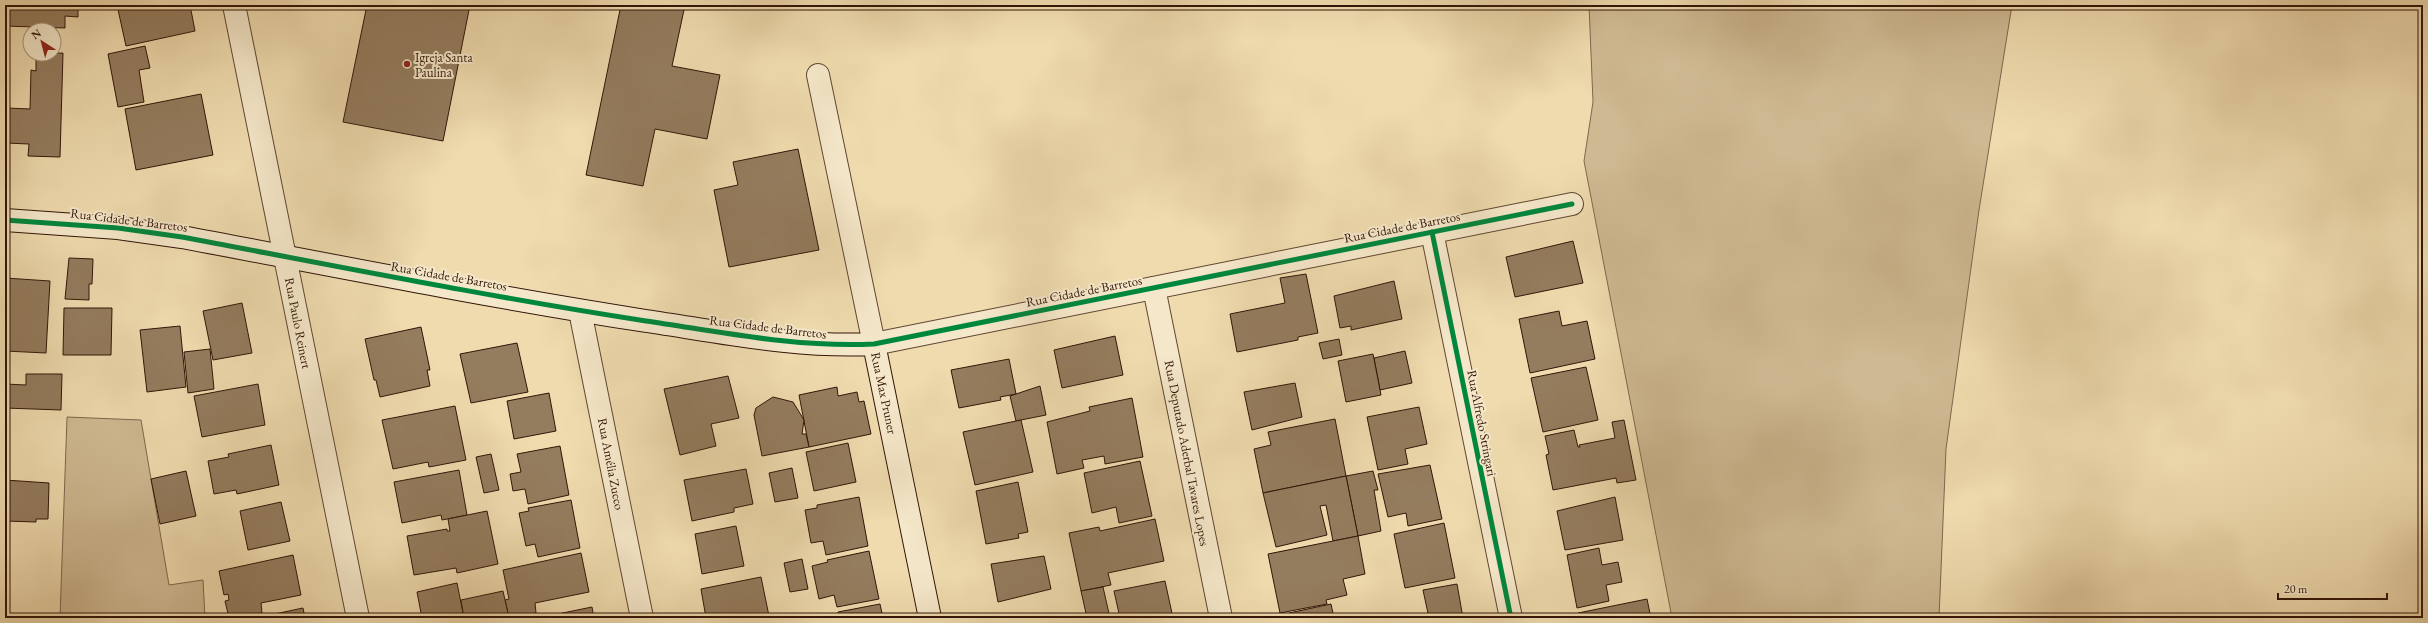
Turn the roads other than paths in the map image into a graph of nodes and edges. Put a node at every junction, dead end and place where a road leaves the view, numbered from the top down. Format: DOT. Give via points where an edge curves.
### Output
graph roads {
  1 [pos="234,5"];
  2 [pos="818,75"];
  3 [pos="1572,204"];
  4 [pos="5,220"];
  5 [pos="1432,232"];
  6 [pos="285,257"];
  7 [pos="1154,288"];
  8 [pos="580,311"];
  9 [pos="874,344"];
  10 [pos="358,618"];
  11 [pos="642,618"];
  12 [pos="930,618"];
  13 [pos="1221,618"];
  14 [pos="1511,618"];
  1 -- 6 [label="street, Rua Paulo Reinert"];
  2 -- 9 [label="street, Rua Max Pruner"];
  3 -- 5 [label="street, Rua Cidade de Barretos"];
  4 -- 6 [label="street, Rua Cidade de Barretos" via="125,229"];
  5 -- 7 [label="street, Rua Cidade de Barretos"];
  5 -- 14 [label="street, Rua Alfredo Stringari"];
  6 -- 8 [label="street, Rua Cidade de Barretos"];
  6 -- 10 [label="street, Rua Paulo Reinert"];
  7 -- 9 [label="street, Rua Cidade de Barretos"];
  7 -- 13 [label="street, Rua Deputado Aderbal Tavares Lopes"];
  8 -- 9 [label="street, Rua Cidade de Barretos" via="785,342 836,346"];
  8 -- 11 [label="street, Rua Amélia Zucco"];
  9 -- 12 [label="street, Rua Max Pruner"];
}
